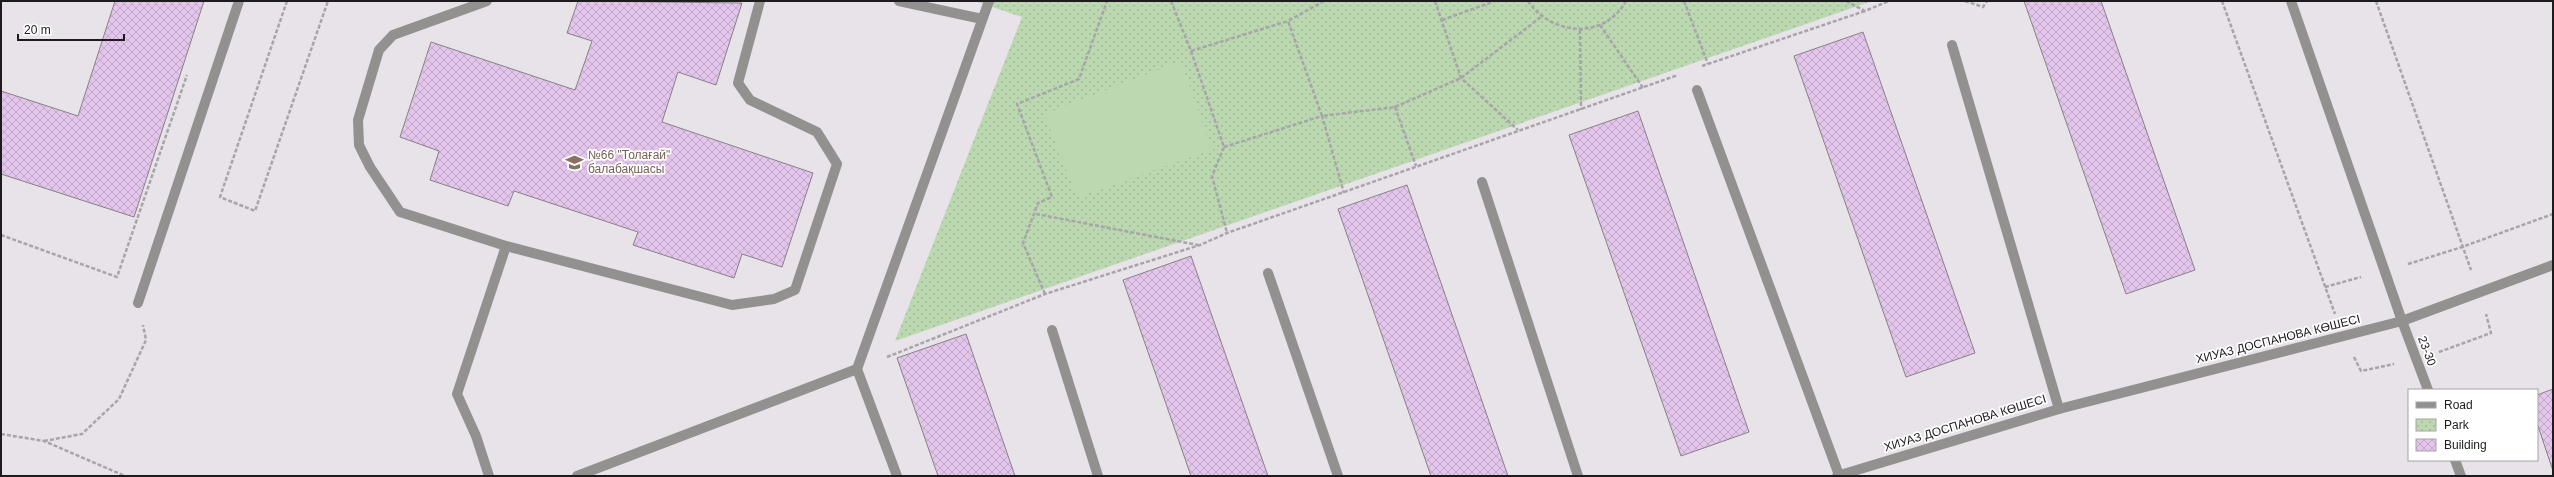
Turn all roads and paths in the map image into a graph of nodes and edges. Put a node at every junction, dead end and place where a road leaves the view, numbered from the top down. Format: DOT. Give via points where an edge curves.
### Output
graph roads {
  1 [pos="240,1"];
  2 [pos="288,1"];
  3 [pos="328,1"];
  4 [pos="487,1"];
  5 [pos="760,1"];
  6 [pos="899,1"];
  7 [pos="989,1"];
  8 [pos="1107,1"];
  9 [pos="1171,1"];
  10 [pos="1324,1"];
  11 [pos="1434,1"];
  12 [pos="1495,1"];
  13 [pos="1528,1"];
  14 [pos="1626,1"];
  15 [pos="1684,1"];
  16 [pos="1846,1"];
  17 [pos="1889,1"];
  18 [pos="1965,1"];
  19 [pos="1987,1"];
  20 [pos="2222,1"];
  21 [pos="2291,1"];
  22 [pos="2376,1"];
  23 [pos="1865,11"];
  24 [pos="1541,17"];
  25 [pos="982,19"];
  26 [pos="1442,20"];
  27 [pos="1288,21"];
  28 [pos="1600,25"];
  29 [pos="1580,30"];
  30 [pos="1952,45"];
  31 [pos="1191,51"];
  32 [pos="1708,64"];
  33 [pos="1700,67"];
  34 [pos="189,68"];
  35 [pos="1679,75"];
  36 [pos="1461,78"];
  37 [pos="1643,88"];
  38 [pos="1697,90"];
  39 [pos="1395,107"];
  40 [pos="1581,110"];
  41 [pos="1322,116"];
  42 [pos="1518,130"];
  43 [pos="1224,147"];
  44 [pos="1416,166"];
  45 [pos="1482,182"];
  46 [pos="1344,193"];
  47 [pos="1036,214"];
  48 [pos="2553,214"];
  49 [pos="1227,232"];
  50 [pos="1,235"];
  51 [pos="1200,245"];
  52 [pos="506,246"];
  53 [pos="2462,247"];
  54 [pos="2553,265"];
  55 [pos="2385,270"];
  56 [pos="1268,273"];
  57 [pos="2325,287"];
  58 [pos="2480,292"];
  59 [pos="1045,294"];
  60 [pos="138,303"];
  61 [pos="2402,321"];
  62 [pos="1052,330"];
  63 [pos="2343,336"];
  64 [pos="856,369"];
  65 [pos="2428,389"];
  66 [pos="2059,408"];
  67 [pos="1,434"];
  68 [pos="44,441"];
  69 [pos="2455,461"];
  70 [pos="125,476"];
  71 [pos="489,476"];
  72 [pos="577,476"];
  73 [pos="897,476"];
  74 [pos="1098,476"];
  75 [pos="1338,476"];
  76 [pos="1578,476"];
  77 [pos="1838,476"];
  78 [pos="2461,476"];
  1 -- 60 [label="street"];
  2 -- 3 [label="path" via="220,197 255,211"];
  4 -- 52 [label="street" via="393,35 379,50 358,120 359,145 370,167 400,212"];
  5 -- 52 [label="street" via="738,83 750,100 817,132 837,164 795,290 774,300 732,305"];
  6 -- 25 [label="street"];
  7 -- 25 [label="street"];
  8 -- 47 [label="path" via="1078,79 1017,104 1052,197 1038,203"];
  9 -- 31 [label="path"];
  10 -- 27 [label="path"];
  11 -- 26 [label="path"];
  12 -- 26 [label="path"];
  13 -- 24 [label="path"];
  14 -- 28 [label="path" via="1617,13"];
  15 -- 32 [label="path"];
  16 -- 23 [label="path"];
  17 -- 23 [label="path"];
  18 -- 19 [label="path" via="1983,7"];
  20 -- 57 [label="path"];
  21 -- 55 [label="street"];
  22 -- 53 [label="path"];
  23 -- 32 [label="path"];
  24 -- 29 [label="path" via="1559,27"];
  24 -- 36 [label="path"];
  25 -- 64 [label="street"];
  26 -- 36 [label="path"];
  27 -- 31 [label="path"];
  27 -- 41 [label="path"];
  28 -- 29 [label="path"];
  28 -- 37 [label="path"];
  29 -- 40 [label="path"];
  30 -- 66 [label="street"];
  31 -- 43 [label="path"];
  32 -- 33 [label="path"];
  34 -- 50 [label="path" via="117,277"];
  35 -- 37 [label="path"];
  36 -- 39 [label="path"];
  36 -- 42 [label="path"];
  37 -- 40 [label="path"];
  38 -- 77 [label="street"];
  39 -- 41 [label="path"];
  39 -- 44 [label="path"];
  40 -- 42 [label="path"];
  41 -- 43 [label="path"];
  41 -- 46 [label="path"];
  42 -- 44 [label="path"];
  43 -- 49 [label="path" via="1212,176"];
  44 -- 46 [label="path"];
  45 -- 76 [label="street"];
  46 -- 49 [label="path"];
  47 -- 51 [label="path"];
  47 -- 59 [label="path" via="1023,243"];
  48 -- 53 [label="path"];
  49 -- 51 [label="path"];
  51 -- 59 [label="path"];
  52 -- 71 [label="street" via="457,394 476,436"];
  53 -- 55 [label="path"];
  53 -- 58 [label="path"];
  54 -- 58 [label="street, ХИУАЗ ДОСПАНОВА КӨШЕСІ"];
  55 -- 57 [label="path"];
  55 -- 61 [label="street"];
  56 -- 75 [label="street"];
  57 -- 63 [label="path"];
  58 -- 61 [label="street, ХИУАЗ ДОСПАНОВА КӨШЕСІ"];
  59 -- 64 [label="path"];
  60 -- 68 [label="path" via="146,340 119,399 82,434"];
  61 -- 63 [label="street, ХИУАЗ ДОСПАНОВА КӨШЕСІ"];
  61 -- 65 [label="street, 23-30"];
  62 -- 74 [label="street"];
  63 -- 66 [label="street, ХИУАЗ ДОСПАНОВА КӨШЕСІ"];
  64 -- 72 [label="street"];
  64 -- 73 [label="street"];
  66 -- 77 [label="street, ХИУАЗ ДОСПАНОВА КӨШЕСІ"];
  67 -- 68 [label="path"];
  68 -- 70 [label="path"];
  69 -- 78 [label="street"];
}
